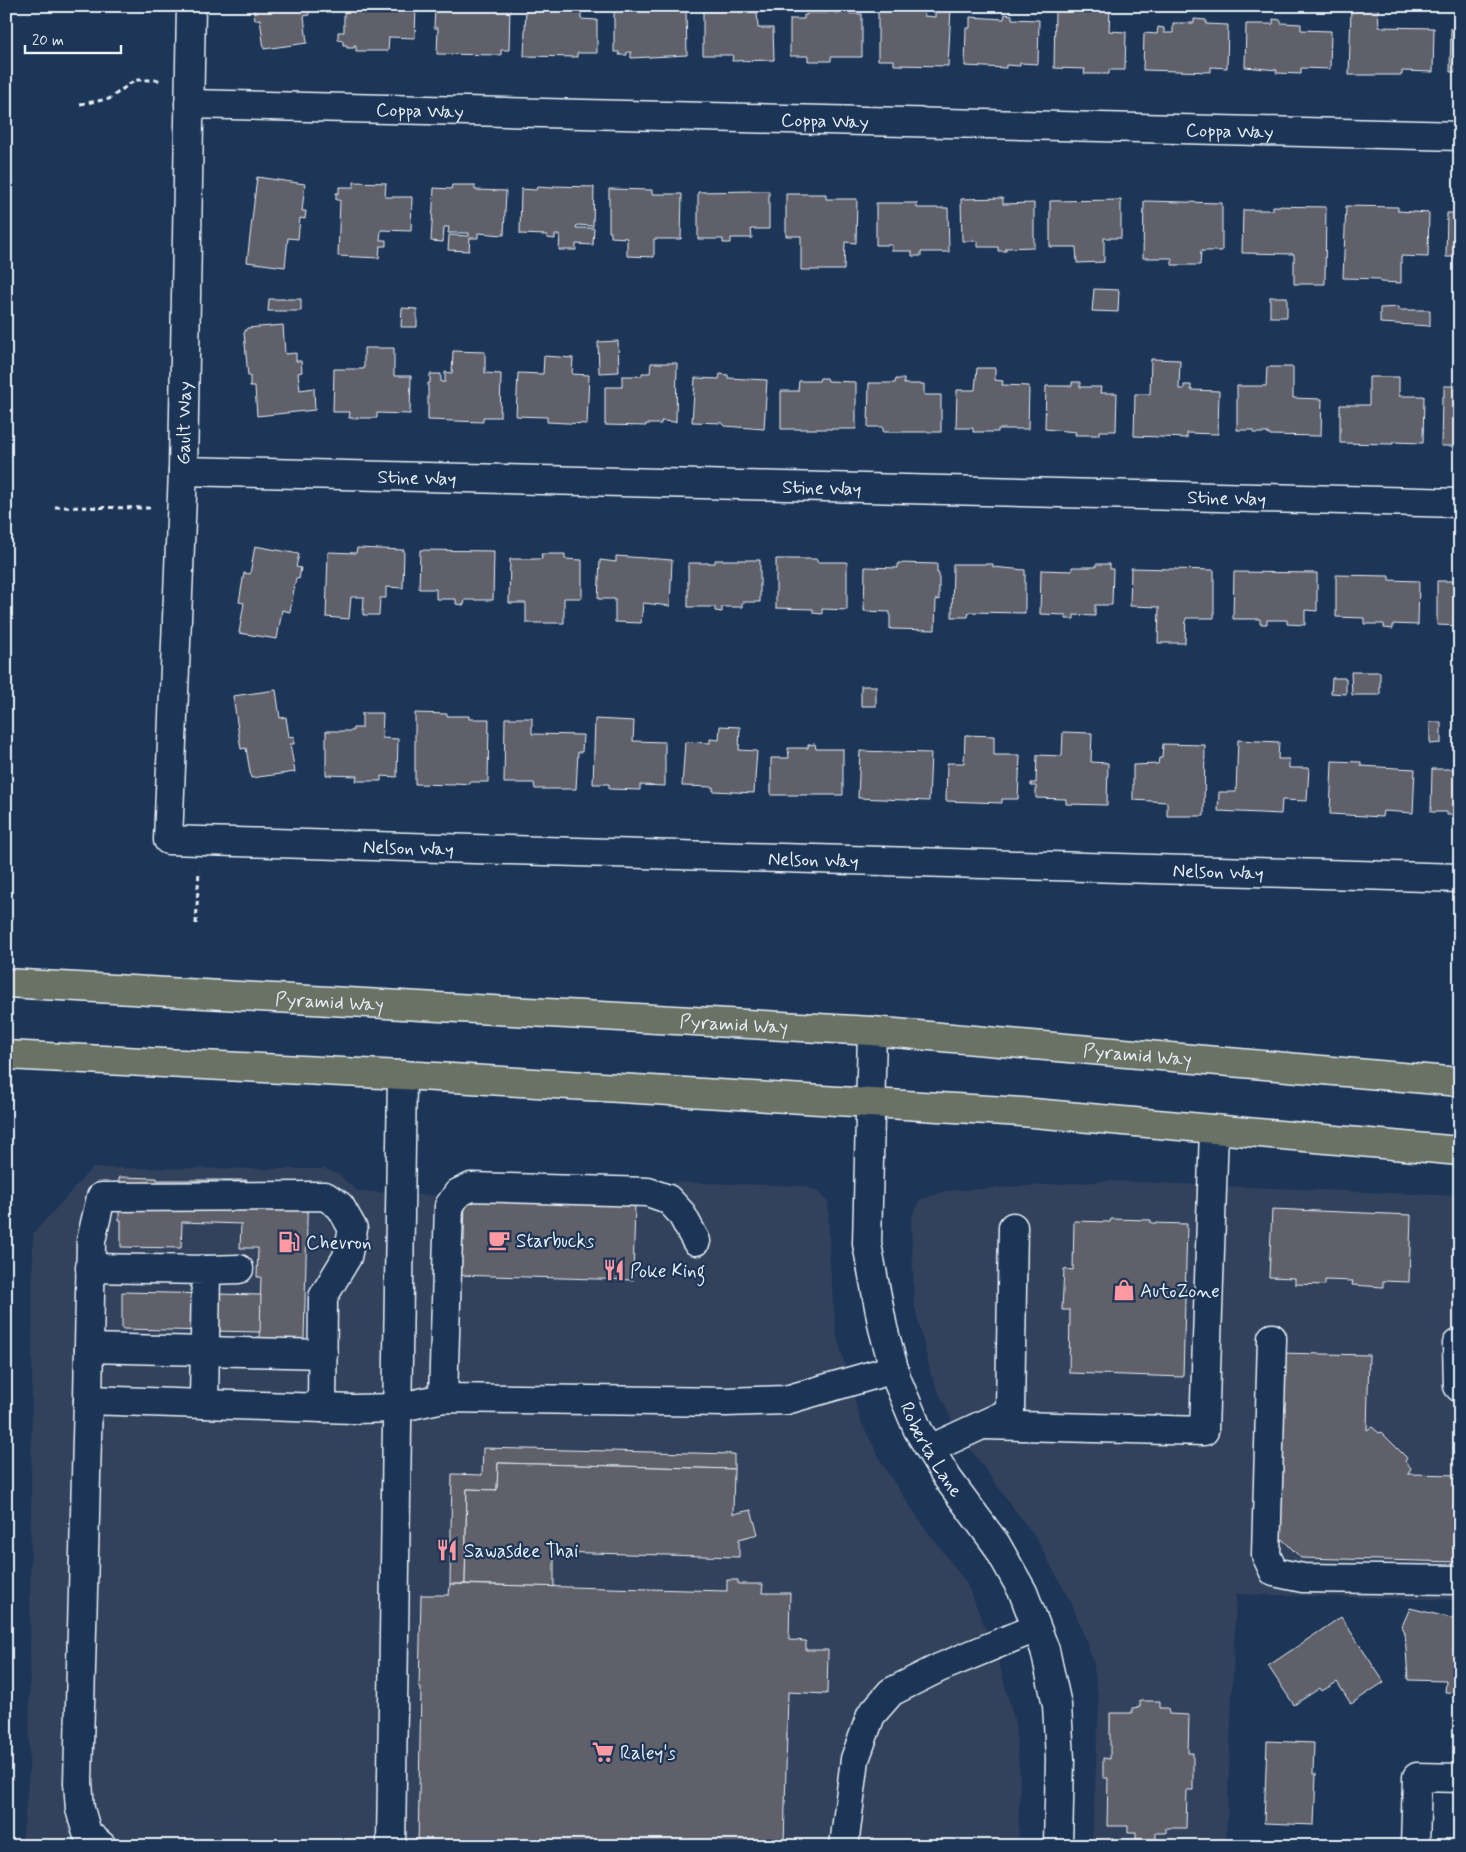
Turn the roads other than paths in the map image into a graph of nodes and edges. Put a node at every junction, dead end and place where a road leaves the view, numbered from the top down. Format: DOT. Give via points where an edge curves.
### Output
graph roads {
  1 [pos="191,6"];
  2 [pos="190,92"];
  3 [pos="1460,136"];
  4 [pos="182,471"];
  5 [pos="1460,503"];
  6 [pos="168,840"];
  7 [pos="1460,878"];
  8 [pos="6,983"];
  9 [pos="872,1031"];
  10 [pos="6,1055"];
  11 [pos="402,1075"];
  12 [pos="1460,1082"];
  13 [pos="869,1104"];
  14 [pos="1214,1129"];
  15 [pos="1460,1151"];
  16 [pos="1014,1227"];
  17 [pos="696,1241"];
  18 [pos="90,1268"];
  19 [pos="239,1269"];
  20 [pos="206,1270"];
  21 [pos="1272,1338"];
  22 [pos="1460,1344"];
  23 [pos="89,1348"];
  24 [pos="204,1352"];
  25 [pos="323,1354"];
  26 [pos="894,1370"];
  27 [pos="1460,1388"];
  28 [pos="443,1398"];
  29 [pos="88,1400"];
  30 [pos="204,1404"];
  31 [pos="322,1408"];
  32 [pos="397,1408"];
  33 [pos="983,1425"];
  34 [pos="930,1449"];
  35 [pos="1460,1580"];
  36 [pos="1036,1628"];
  37 [pos="1460,1778"];
  38 [pos="102,1846"];
  39 [pos="391,1846"];
  40 [pos="844,1846"];
  41 [pos="1058,1846"];
  42 [pos="1415,1846"];
  1 -- 2 [label="street, Gault Way"];
  2 -- 3 [label="street, Coppa Way"];
  2 -- 4 [label="street, Gault Way"];
  4 -- 5 [label="street, Stine Way"];
  4 -- 6 [label="street, Gault Way"];
  6 -- 7 [label="street, Nelson Way"];
  8 -- 9 [label="main road, Pyramid Way"];
  9 -- 12 [label="main road, Pyramid Way"];
  9 -- 13 [label="street, Roberta Lane"];
  10 -- 11 [label="main road"];
  11 -- 13 [label="main road"];
  11 -- 32 [label="street"];
  13 -- 14 [label="main road" via="1022,1112"];
  13 -- 26 [label="street, Roberta Lane" via="866,1244"];
  14 -- 15 [label="main road"];
  14 -- 33 [label="street" via="1204,1431"];
  16 -- 33 [label="street" via="1010,1412"];
  17 -- 28 [label="street" via="681,1213 668,1199 648,1192 471,1187 458,1193 449,1206"];
  18 -- 20 [label="street"];
  18 -- 23 [label="street"];
  18 -- 25 [label="street" via="91,1241 101,1196 325,1196 340,1206 353,1229 346,1257 323,1296"];
  19 -- 20 [label="street"];
  20 -- 24 [label="street"];
  21 -- 35 [label="street" via="1266,1554 1274,1572 1303,1578"];
  22 -- 27 [label="street" via="1457,1344"];
  23 -- 24 [label="street"];
  23 -- 29 [label="street"];
  24 -- 25 [label="street"];
  24 -- 30 [label="street"];
  25 -- 31 [label="street"];
  26 -- 28 [label="street" via="786,1400"];
  26 -- 34 [label="street, Roberta Lane" via="918,1430"];
  28 -- 32 [label="street"];
  29 -- 30 [label="street"];
  29 -- 38 [label="street" via="78,1782 80,1809 87,1833"];
  30 -- 31 [label="street"];
  31 -- 32 [label="street"];
  32 -- 39 [label="street"];
  33 -- 34 [label="street"];
  34 -- 36 [label="street, Roberta Lane" via="996,1544 1023,1592"];
  36 -- 40 [label="street" via="939,1668 891,1692 871,1715 855,1759"];
  36 -- 41 [label="street, Roberta Lane" via="1045,1650 1056,1705 1060,1759"];
  37 -- 42 [label="street" via="1417,1777"];
}
